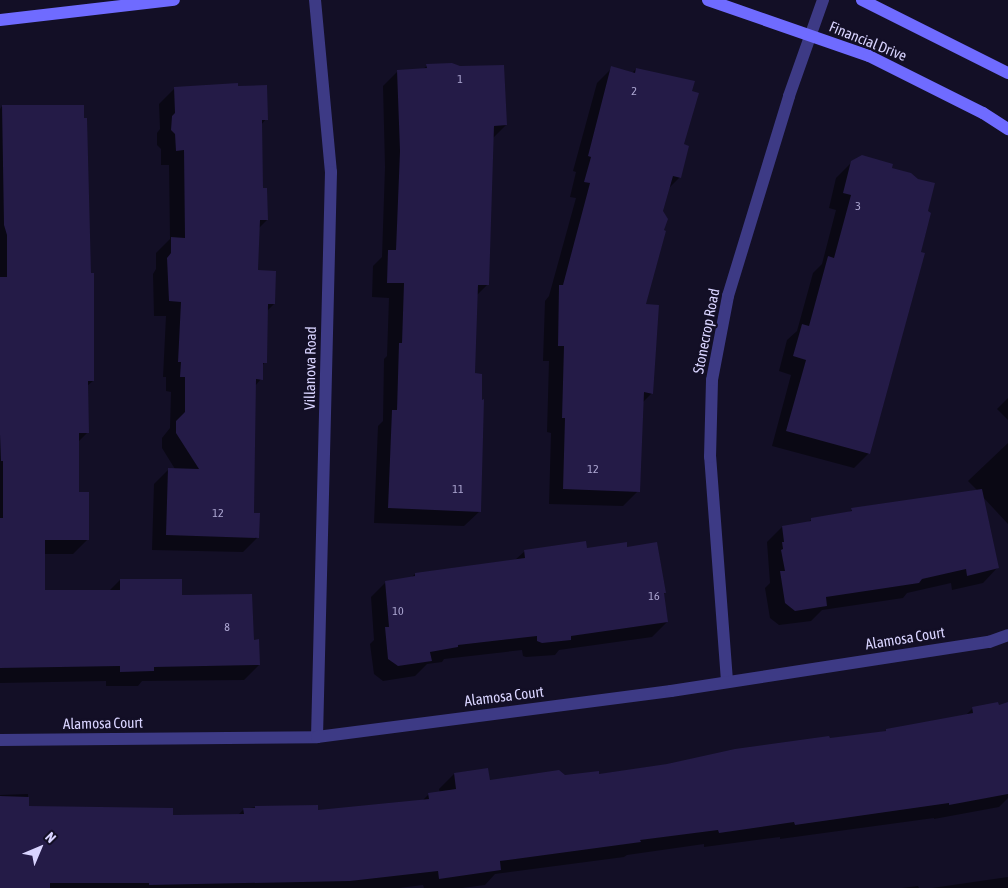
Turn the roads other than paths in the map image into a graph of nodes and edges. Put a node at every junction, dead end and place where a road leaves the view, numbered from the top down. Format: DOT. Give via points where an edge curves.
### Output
graph roads {
  1 [pos="174,0"];
  2 [pos="315,0"];
  3 [pos="708,0"];
  4 [pos="823,0"];
  5 [pos="862,0"];
  6 [pos="0,20"];
  7 [pos="810,36"];
  8 [pos="1008,74"];
  9 [pos="1008,129"];
  10 [pos="1008,636"];
  11 [pos="727,681"];
  12 [pos="317,736"];
  13 [pos="0,740"];
  1 -- 6 [label="street"];
  2 -- 12 [label="street, Villanova Road" via="331,172"];
  3 -- 7 [label="street, Financial Drive"];
  4 -- 7 [label="street, Stonecrop Road"];
  5 -- 8 [label="street, Financial Drive"];
  7 -- 9 [label="street, Financial Drive" via="869,56 983,113"];
  7 -- 11 [label="street, Stonecrop Road" via="728,296 712,380 710,458"];
  10 -- 11 [label="street, Alamosa Court" via="989,642"];
  11 -- 12 [label="street, Alamosa Court"];
  12 -- 13 [label="street, Alamosa Court"];
}
